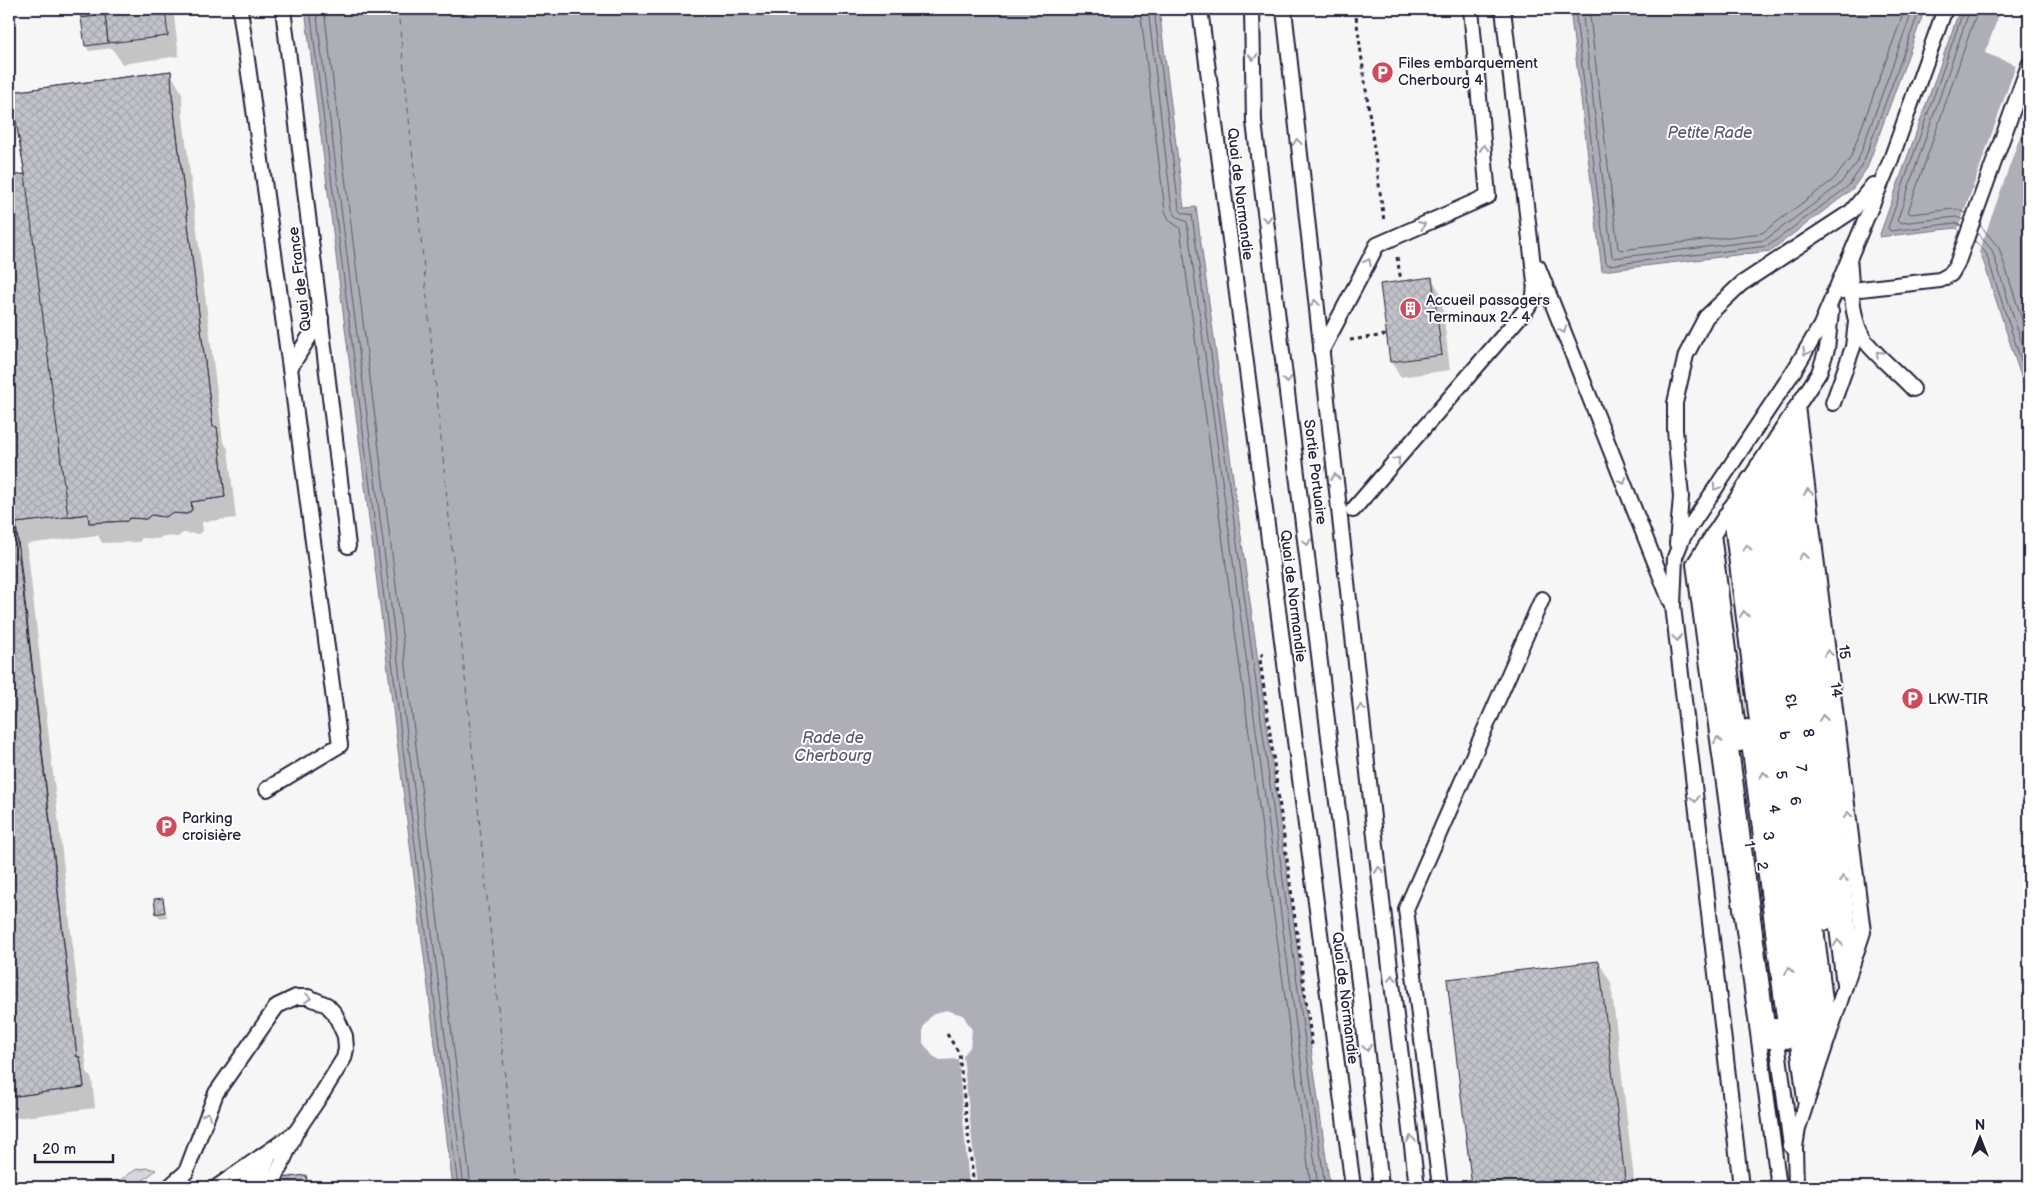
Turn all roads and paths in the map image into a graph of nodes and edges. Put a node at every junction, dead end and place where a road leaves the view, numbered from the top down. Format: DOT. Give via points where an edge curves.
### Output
graph roads {
  1 [pos="240,9"];
  2 [pos="283,9"];
  3 [pos="1200,9"];
  4 [pos="1252,9"];
  5 [pos="1284,9"];
  6 [pos="1355,9"];
  7 [pos="1471,9"];
  8 [pos="1503,9"];
  9 [pos="1939,9"];
  10 [pos="1945,9"];
  11 [pos="2029,65"];
  12 [pos="1390,239"];
  13 [pos="1532,252"];
  14 [pos="1849,258"];
  15 [pos="1401,281"];
  16 [pos="1852,290"];
  17 [pos="1834,292"];
  18 [pos="321,318"];
  19 [pos="1856,319"];
  20 [pos="1321,352"];
  21 [pos="290,368"];
  22 [pos="1914,389"];
  23 [pos="1833,403"];
  24 [pos="1797,406"];
  25 [pos="1786,422"];
  26 [pos="1776,437"];
  27 [pos="1768,451"];
  28 [pos="1758,465"];
  29 [pos="1749,479"];
  30 [pos="1740,494"];
  31 [pos="1730,508"];
  32 [pos="1353,510"];
  33 [pos="1717,529"];
  34 [pos="348,546"];
  35 [pos="1704,548"];
  36 [pos="1675,557"];
  37 [pos="1542,599"];
  38 [pos="1673,606"];
  39 [pos="267,789"];
  40 [pos="1853,962"];
  41 [pos="1844,991"];
  42 [pos="1836,1016"];
  43 [pos="947,1034"];
  44 [pos="1830,1036"];
  45 [pos="1821,1060"];
  46 [pos="1814,1082"];
  47 [pos="1806,1106"];
  48 [pos="1798,1128"];
  49 [pos="296,1132"];
  50 [pos="270,1154"];
  51 [pos="1794,1172"];
  52 [pos="250,1174"];
  53 [pos="169,1187"];
  54 [pos="217,1187"];
  55 [pos="235,1187"];
  56 [pos="245,1187"];
  57 [pos="257,1187"];
  58 [pos="271,1187"];
  59 [pos="974,1187"];
  60 [pos="1353,1187"];
  61 [pos="1381,1187"];
  62 [pos="1417,1187"];
  63 [pos="1440,1187"];
  64 [pos="1741,1187"];
  65 [pos="1779,1187"];
  66 [pos="1790,1187"];
  67 [pos="1796,1187"];
  1 -- 21 [label="lane"];
  2 -- 18 [label="lane, Quai de France"];
  3 -- 60 [label="lane, Quai de Normandie"];
  4 -- 61 [label="lane, Sortie Portuaire, one-way" via="1254,122"];
  20 -- 5 [label="lane, one-way"];
  6 -- 12 [label="path" via="1381,214"];
  12 -- 7 [label="lane, one-way" via="1488,196"];
  8 -- 13 [label="lane"];
  9 -- 36 [label="lane" via="1884,161 1863,200 1852,211 1741,284 1706,317 1686,355 1679,379 1674,430 1680,481"];
  10 -- 14 [label="lane" via="1890,162"];
  11 -- 16 [label="lane" via="1951,274 1940,280"];
  12 -- 15 [label="path" via="1397,254"];
  20 -- 12 [label="lane, one-way" via="1377,245"];
  32 -- 13 [label="lane, one-way" via="1528,307 1534,296"];
  13 -- 38 [label="lane, one-way"];
  14 -- 16 [label="lane"];
  14 -- 17 [label="lane"];
  16 -- 17 [label="lane"];
  16 -- 19 [label="lane"];
  17 -- 24 [label="lane" via="1824,360"];
  17 -- 36 [label="lane, one-way" via="1821,325 1800,362 1683,537"];
  18 -- 21 [label="lane"];
  18 -- 34 [label="lane, Quai de France"];
  22 -- 19 [label="lane, one-way" via="1866,342"];
  19 -- 23 [label="lane" via="1853,348"];
  62 -- 20 [label="lane, one-way"];
  21 -- 39 [label="lane" via="340,745"];
  24 -- 25 [label="lane"];
  40 -- 24 [label="lane, 15, one-way" via="1863,932"];
  25 -- 26 [label="lane"];
  40 -- 25 [label="lane, 14, one-way"];
  26 -- 27 [label="lane"];
  41 -- 26 [label="lane, 13, one-way"];
  27 -- 28 [label="lane"];
  27 -- 42 [label="lane, 9"];
  28 -- 29 [label="lane"];
  28 -- 44 [label="lane, 8"];
  29 -- 30 [label="lane"];
  29 -- 45 [label="lane, 7"];
  30 -- 31 [label="lane"];
  46 -- 30 [label="lane, 6, one-way"];
  31 -- 33 [label="lane"];
  47 -- 31 [label="lane, 5, one-way"];
  33 -- 35 [label="lane"];
  33 -- 48 [label="lane, 4"];
  33 -- 51 [label="lane, 3"];
  65 -- 35 [label="lane, 1, one-way" via="1694,564"];
  35 -- 66 [label="lane, 2"];
  36 -- 38 [label="lane"];
  37 -- 63 [label="lane" via="1406,909"];
  38 -- 64 [label="lane, one-way"];
  40 -- 41 [label="lane"];
  41 -- 42 [label="lane"];
  42 -- 44 [label="lane"];
  43 -- 59 [label="path" via="959,1053"];
  44 -- 45 [label="lane"];
  45 -- 46 [label="lane"];
  46 -- 47 [label="lane"];
  47 -- 48 [label="lane"];
  48 -- 51 [label="lane"];
  49 -- 50 [label="lane"];
  53 -- 49 [label="lane, one-way" via="186,1172 216,1093 277,1006 308,997 327,1005 335,1014 345,1036 346,1049 344,1058"];
  49 -- 54 [label="lane"];
  49 -- 58 [label="lane"];
  50 -- 52 [label="lane"];
  50 -- 57 [label="lane"];
  51 -- 67 [label="lane"];
  52 -- 55 [label="lane"];
  52 -- 56 [label="lane"];
}
